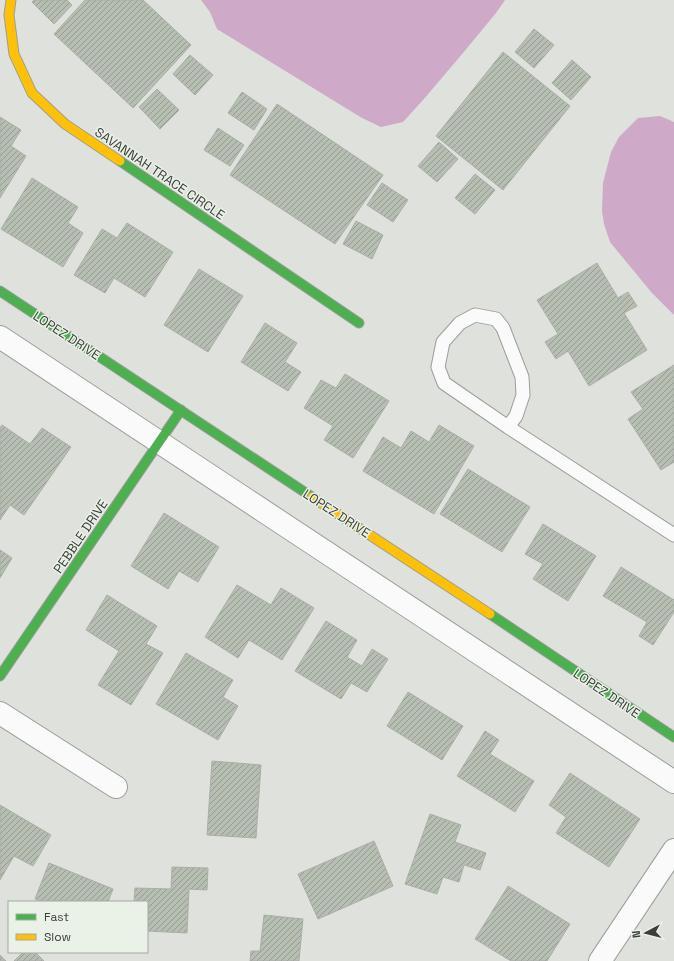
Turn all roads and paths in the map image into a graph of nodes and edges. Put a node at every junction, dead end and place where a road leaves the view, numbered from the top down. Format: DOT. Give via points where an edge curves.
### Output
graph roads {
  1 [pos="11,0"];
  2 [pos="0,291"];
  3 [pos="359,323"];
  4 [pos="0,337"];
  5 [pos="181,410"];
  6 [pos="508,427"];
  7 [pos="160,443"];
  8 [pos="674,535"];
  9 [pos="0,676"];
  10 [pos="0,713"];
  11 [pos="674,737"];
  12 [pos="674,782"];
  13 [pos="116,787"];
  14 [pos="674,850"];
  15 [pos="600,961"];
  1 -- 3 [label="street, SAVANNAH TRACE CIRCLE" via="9,15 14,54 32,93 65,124"];
  2 -- 5 [label="street, LOPEZ DRIVE"];
  4 -- 7 [label="street"];
  5 -- 7 [label="street, PEBBLE DRIVE"];
  5 -- 11 [label="street, LOPEZ DRIVE"];
  6 -- 6 [label="lane" via="444,383 438,367 443,342 460,323 475,315 496,319 503,328 522,377 523,395 516,416"];
  6 -- 8 [label="lane"];
  7 -- 9 [label="street, PEBBLE DRIVE"];
  7 -- 12 [label="street"];
  10 -- 13 [label="street"];
  14 -- 15 [label="street"];
}
